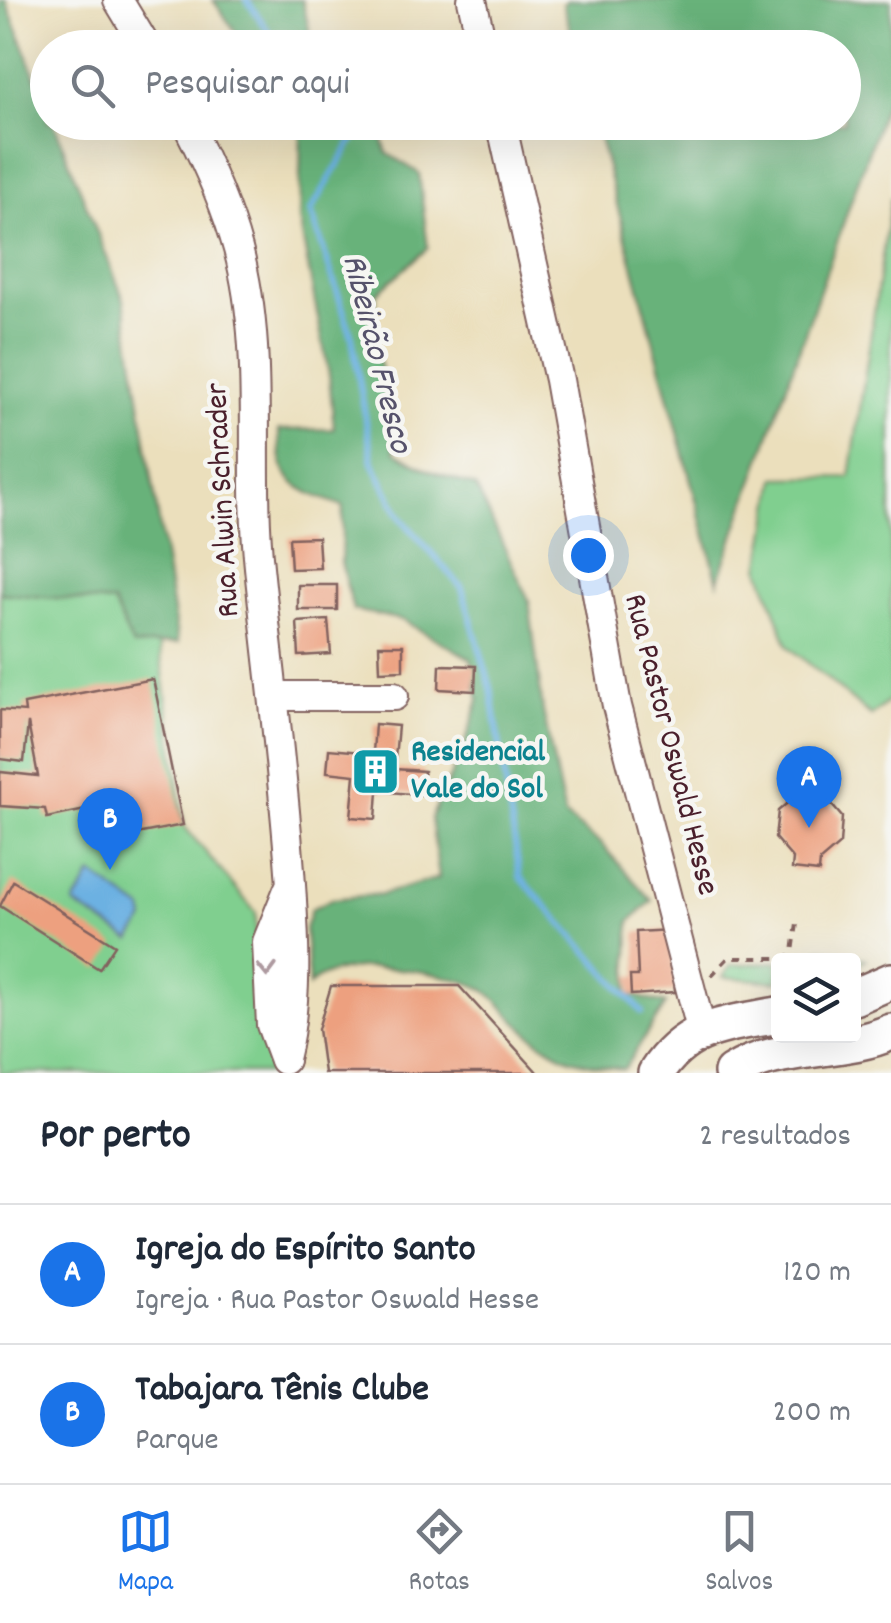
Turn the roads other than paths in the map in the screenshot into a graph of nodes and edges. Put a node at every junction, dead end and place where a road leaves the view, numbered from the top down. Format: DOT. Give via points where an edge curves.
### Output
graph roads {
  1 [pos="118,0"];
  2 [pos="472,0"];
  3 [pos="136,30"];
  4 [pos="479,30"];
  5 [pos="195,140"];
  6 [pos="505,140"];
  7 [pos="276,696"];
  8 [pos="394,696"];
  9 [pos="891,982"];
  10 [pos="861,993"];
  11 [pos="771,1015"];
  12 [pos="702,1030"];
  13 [pos="891,1032"];
  14 [pos="285,1066"];
  15 [pos="656,1073"];
  16 [pos="732,1073"];
  1 -- 3 [label="street"];
  2 -- 4 [label="street"];
  5 -- 7 [label="street, Rua Alwin Schrader" via="239,250 251,326 258,565"];
  6 -- 12 [label="street, Rua Pastor Oswald Hesse" via="559,380 617,706"];
  7 -- 8 [label="street"];
  7 -- 14 [label="street, Rua Alwin Schrader" via="291,884 293,1009"];
  9 -- 10 [label="main road"];
  11 -- 12 [label="main road"];
  12 -- 15 [label="main road" via="682,1040"];
  13 -- 16 [label="main road" via="764,1059"];
}
